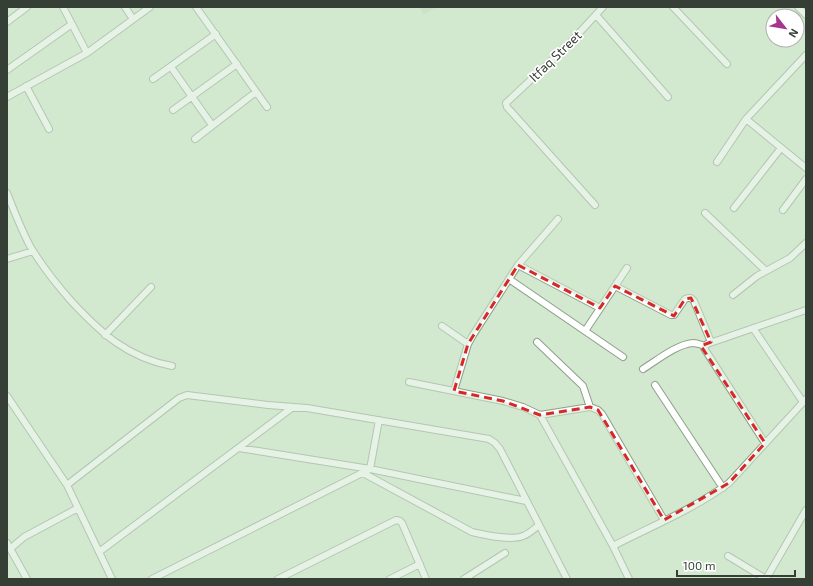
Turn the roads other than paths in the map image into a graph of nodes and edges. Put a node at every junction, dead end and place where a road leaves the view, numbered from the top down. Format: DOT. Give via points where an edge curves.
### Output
graph roads {
  1 [pos="27,7"];
  2 [pos="63,7"];
  3 [pos="125,7"];
  4 [pos="150,7"];
  5 [pos="196,7"];
  6 [pos="603,7"];
  7 [pos="673,7"];
  8 [pos="798,7"];
  9 [pos="596,15"];
  10 [pos="806,15"];
  11 [pos="133,19"];
  12 [pos="7,22"];
  13 [pos="72,24"];
  14 [pos="216,34"];
  15 [pos="87,53"];
  16 [pos="806,55"];
  17 [pos="237,64"];
  18 [pos="727,64"];
  19 [pos="171,67"];
  20 [pos="7,70"];
  21 [pos="154,79"];
  22 [pos="26,86"];
  23 [pos="256,92"];
  24 [pos="7,97"];
  25 [pos="192,97"];
  26 [pos="668,97"];
  27 [pos="267,108"];
  28 [pos="173,110"];
  29 [pos="746,119"];
  30 [pos="212,125"];
  31 [pos="49,128"];
  32 [pos="195,139"];
  33 [pos="781,148"];
  34 [pos="717,162"];
  35 [pos="806,168"];
  36 [pos="806,179"];
  37 [pos="7,193"];
  38 [pos="596,205"];
  39 [pos="734,208"];
  40 [pos="783,210"];
  41 [pos="705,213"];
  42 [pos="558,219"];
  43 [pos="806,243"];
  44 [pos="33,251"];
  45 [pos="7,259"];
  46 [pos="518,265"];
  47 [pos="627,268"];
  48 [pos="766,271"];
  49 [pos="509,279"];
  50 [pos="615,286"];
  51 [pos="151,287"];
  52 [pos="733,295"];
  53 [pos="600,308"];
  54 [pos="806,310"];
  55 [pos="442,326"];
  56 [pos="753,328"];
  57 [pos="585,331"];
  58 [pos="105,335"];
  59 [pos="537,342"];
  60 [pos="711,342"];
  61 [pos="468,344"];
  62 [pos="705,346"];
  63 [pos="623,357"];
  64 [pos="172,366"];
  65 [pos="643,369"];
  66 [pos="409,382"];
  67 [pos="654,385"];
  68 [pos="454,391"];
  69 [pos="7,396"];
  70 [pos="805,401"];
  71 [pos="293,407"];
  72 [pos="590,407"];
  73 [pos="540,415"];
  74 [pos="379,420"];
  75 [pos="766,443"];
  76 [pos="239,448"];
  77 [pos="370,470"];
  78 [pos="362,472"];
  79 [pos="67,485"];
  80 [pos="723,488"];
  81 [pos="526,501"];
  82 [pos="78,508"];
  83 [pos="806,510"];
  84 [pos="664,520"];
  85 [pos="539,525"];
  86 [pos="9,546"];
  87 [pos="613,546"];
  88 [pos="99,552"];
  89 [pos="505,553"];
  90 [pos="728,556"];
  91 [pos="420,564"];
  92 [pos="290,576"];
  93 [pos="27,579"];
  94 [pos="112,579"];
  95 [pos="152,579"];
  96 [pos="278,579"];
  97 [pos="390,579"];
  98 [pos="426,579"];
  99 [pos="464,579"];
  100 [pos="567,579"];
  101 [pos="629,579"];
  102 [pos="766,579"];
  1 -- 12 [label="street"];
  2 -- 13 [label="street"];
  3 -- 11 [label="street"];
  4 -- 11 [label="street"];
  5 -- 14 [label="street"];
  6 -- 9 [label="street, Itfaq Street"];
  7 -- 18 [label="street"];
  8 -- 10 [label="street"];
  9 -- 26 [label="street"];
  9 -- 38 [label="street, Itfaq Street" via="570,44 506,103"];
  11 -- 15 [label="street"];
  13 -- 15 [label="street"];
  13 -- 20 [label="street"];
  14 -- 17 [label="street"];
  14 -- 19 [label="street"];
  15 -- 22 [label="street"];
  16 -- 29 [label="street"];
  17 -- 23 [label="street"];
  17 -- 25 [label="street"];
  19 -- 21 [label="street"];
  19 -- 25 [label="street"];
  22 -- 24 [label="street"];
  22 -- 31 [label="street"];
  23 -- 27 [label="street"];
  23 -- 30 [label="street"];
  25 -- 28 [label="street"];
  25 -- 30 [label="street"];
  29 -- 33 [label="street"];
  29 -- 34 [label="street"];
  30 -- 32 [label="street"];
  33 -- 35 [label="street"];
  33 -- 39 [label="street"];
  36 -- 40 [label="street"];
  37 -- 44 [label="street"];
  41 -- 48 [label="street"];
  42 -- 46 [label="street"];
  43 -- 48 [label="street" via="790,258"];
  44 -- 45 [label="street"];
  44 -- 58 [label="street" via="60,288"];
  46 -- 49 [label="street"];
  46 -- 53 [label="street"];
  47 -- 50 [label="street"];
  48 -- 52 [label="street"];
  49 -- 57 [label="street"];
  49 -- 61 [label="street"];
  50 -- 53 [label="street"];
  50 -- 60 [label="street" via="673,316 685,299 691,298"];
  51 -- 58 [label="street"];
  53 -- 57 [label="street"];
  54 -- 56 [label="street"];
  55 -- 61 [label="street"];
  56 -- 60 [label="street"];
  56 -- 70 [label="street"];
  57 -- 63 [label="street"];
  58 -- 64 [label="street" via="138,356"];
  59 -- 72 [label="street" via="582,386"];
  60 -- 62 [label="street"];
  61 -- 68 [label="street"];
  62 -- 65 [label="street" via="698,343 687,344"];
  62 -- 75 [label="street" via="705,351"];
  66 -- 68 [label="street"];
  67 -- 80 [label="street"];
  68 -- 73 [label="street" via="503,400"];
  69 -- 79 [label="street"];
  70 -- 75 [label="street"];
  71 -- 74 [label="street"];
  71 -- 76 [label="street"];
  71 -- 79 [label="street" via="187,395 179,398"];
  72 -- 73 [label="street"];
  72 -- 84 [label="street" via="602,414"];
  73 -- 87 [label="street"];
  74 -- 77 [label="street"];
  74 -- 81 [label="street" via="489,439 495,443"];
  75 -- 80 [label="street"];
  76 -- 77 [label="street"];
  76 -- 88 [label="street"];
  77 -- 78 [label="street"];
  77 -- 81 [label="street"];
  78 -- 85 [label="street" via="472,532 516,538"];
  78 -- 95 [label="street"];
  79 -- 82 [label="street"];
  80 -- 84 [label="street"];
  81 -- 85 [label="street"];
  82 -- 86 [label="street"];
  82 -- 88 [label="street"];
  83 -- 102 [label="street"];
  84 -- 87 [label="street"];
  85 -- 100 [label="street"];
  86 -- 93 [label="street"];
  87 -- 101 [label="street"];
  88 -- 94 [label="street"];
  89 -- 99 [label="street"];
  90 -- 102 [label="street"];
  91 -- 92 [label="street" via="402,524 396,520"];
  91 -- 97 [label="street"];
  91 -- 98 [label="street"];
  92 -- 96 [label="street"];
}
